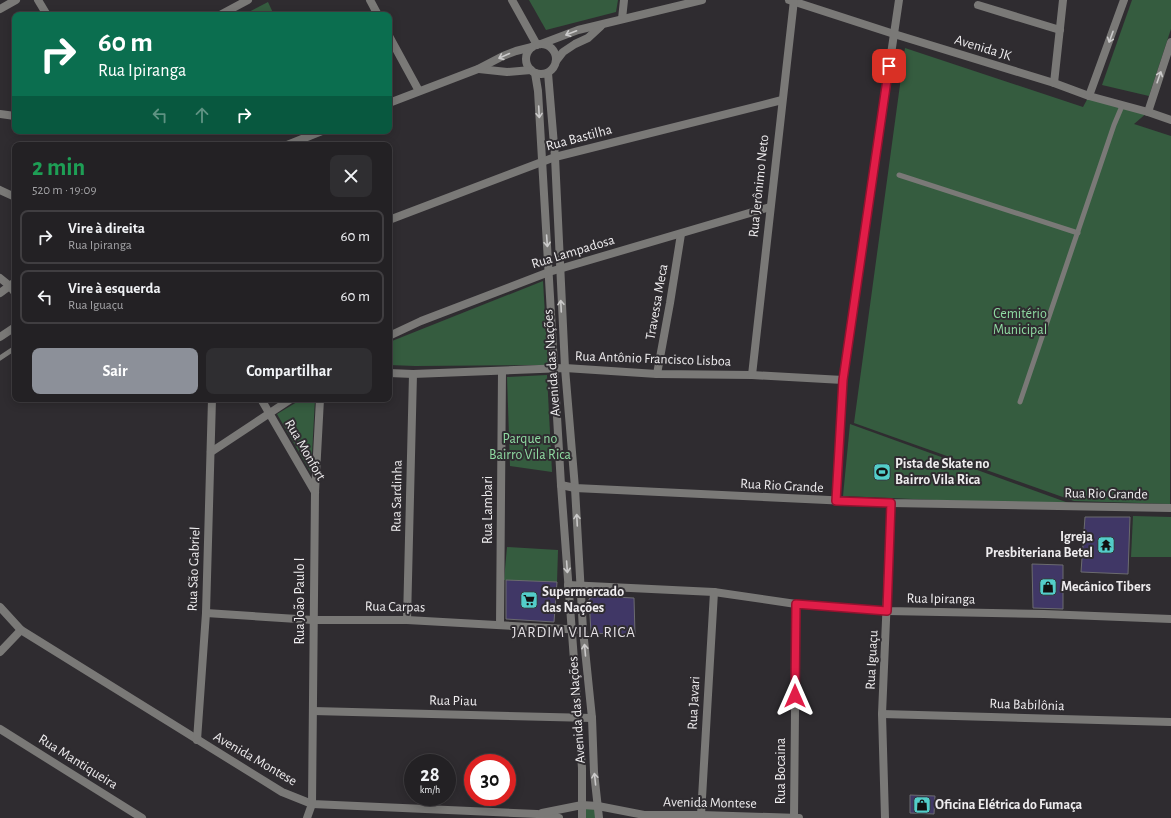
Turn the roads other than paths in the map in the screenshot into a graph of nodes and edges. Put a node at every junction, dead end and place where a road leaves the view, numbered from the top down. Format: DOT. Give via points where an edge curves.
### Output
graph roads {
  1 [pos="16,0"];
  2 [pos="38,0"];
  3 [pos="248,0"];
  4 [pos="370,0"];
  5 [pos="512,0"];
  6 [pos="624,0"];
  7 [pos="702,0"];
  8 [pos="792,0"];
  9 [pos="899,0"];
  10 [pos="1063,0"];
  11 [pos="1124,0"];
  12 [pos="978,5"];
  13 [pos="0,8"];
  14 [pos="45,12"];
  15 [pos="226,12"];
  16 [pos="376,12"];
  17 [pos="622,19"];
  18 [pos="602,25"];
  19 [pos="1060,30"];
  20 [pos="894,34"];
  21 [pos="392,42"];
  22 [pos="1171,42"];
  23 [pos="537,46"];
  24 [pos="556,61"];
  25 [pos="478,69"];
  26 [pos="533,71"];
  27 [pos="548,73"];
  28 [pos="1054,83"];
  29 [pos="418,91"];
  30 [pos="1089,96"];
  31 [pos="782,100"];
  32 [pos="392,103"];
  33 [pos="1122,106"];
  34 [pos="1148,112"];
  35 [pos="0,114"];
  36 [pos="12,116"];
  37 [pos="1171,120"];
  38 [pos="314,134"];
  39 [pos="294,142"];
  40 [pos="555,157"];
  41 [pos="542,162"];
  42 [pos="899,175"];
  43 [pos="0,190"];
  44 [pos="12,196"];
  45 [pos="770,207"];
  46 [pos="392,219"];
  47 [pos="1078,233"];
  48 [pos="681,234"];
  49 [pos="559,269"];
  50 [pos="549,272"];
  51 [pos="0,278"];
  52 [pos="12,284"];
  53 [pos="12,285"];
  54 [pos="0,293"];
  55 [pos="12,329"];
  56 [pos="392,335"];
  57 [pos="0,337"];
  58 [pos="12,350"];
  59 [pos="0,358"];
  60 [pos="565,368"];
  61 [pos="554,369"];
  62 [pos="502,372"];
  63 [pos="392,373"];
  64 [pos="413,374"];
  65 [pos="657,374"];
  66 [pos="752,375"];
  67 [pos="843,380"];
  68 [pos="212,402"];
  69 [pos="263,402"];
  70 [pos="286,402"];
  71 [pos="320,402"];
  72 [pos="1020,402"];
  73 [pos="269,413"];
  74 [pos="211,452"];
  75 [pos="561,485"];
  76 [pos="576,488"];
  77 [pos="315,492"];
  78 [pos="836,501"];
  79 [pos="891,503"];
  80 [pos="1171,508"];
  81 [pos="568,585"];
  82 [pos="580,586"];
  83 [pos="714,592"];
  84 [pos="796,604"];
  85 [pos="0,607"];
  86 [pos="887,611"];
  87 [pos="206,613"];
  88 [pos="1171,619"];
  89 [pos="313,620"];
  90 [pos="407,620"];
  91 [pos="500,625"];
  92 [pos="572,629"];
  93 [pos="22,630"];
  94 [pos="583,630"];
  95 [pos="0,652"];
  96 [pos="313,711"];
  97 [pos="882,714"];
  98 [pos="579,717"];
  99 [pos="592,718"];
  100 [pos="1171,722"];
  101 [pos="0,729"];
  102 [pos="197,740"];
  103 [pos="312,804"];
  104 [pos="582,805"];
  105 [pos="598,806"];
  106 [pos="537,814"];
  107 [pos="644,815"];
  108 [pos="701,815"];
  109 [pos="142,818"];
  110 [pos="307,818"];
  111 [pos="560,818"];
  112 [pos="582,818"];
  113 [pos="598,818"];
  114 [pos="629,818"];
  115 [pos="794,818"];
  116 [pos="799,818"];
  117 [pos="885,818"];
  1 -- 13 [label="street"];
  2 -- 14 [label="street"];
  3 -- 15 [label="street"];
  4 -- 16 [label="street"];
  5 -- 23 [label="street"];
  6 -- 17 [label="street"];
  7 -- 17 [label="street"];
  8 -- 20 [label="street, Avenida JK"];
  8 -- 31 [label="street, Rua Jerônimo Neto"];
  9 -- 20 [label="street"];
  10 -- 19 [label="street"];
  11 -- 30 [label="street, one-way"];
  12 -- 19 [label="street"];
  17 -- 18 [label="street"];
  18 -- 23 [label="street, one-way" via="578,30"];
  18 -- 24 [label="street" via="588,38 563,52"];
  19 -- 28 [label="street"];
  20 -- 28 [label="street, Avenida JK"];
  20 -- 67 [label="street"];
  21 -- 29 [label="street"];
  34 -- 22 [label="street, one-way"];
  23 -- 24 [label="street" via="554,51"];
  23 -- 25 [label="street, one-way" via="516,51"];
  23 -- 26 [label="street" via="527,56 528,66"];
  24 -- 27 [label="street"];
  25 -- 26 [label="street"];
  25 -- 29 [label="street"];
  26 -- 27 [label="street"];
  26 -- 41 [label="street, Avenida das Nações, one-way" via="538,91"];
  27 -- 40 [label="street, Avenida das Nações"];
  28 -- 30 [label="street, Avenida JK"];
  29 -- 32 [label="street"];
  30 -- 33 [label="street, Avenida JK"];
  31 -- 40 [label="street, Rua Bastilha"];
  31 -- 45 [label="street, Rua Jerônimo Neto"];
  33 -- 34 [label="street, Avenida JK"];
  33 -- 47 [label="lane"];
  34 -- 37 [label="street, Avenida JK"];
  35 -- 36 [label="street"];
  38 -- 39 [label="street"];
  40 -- 41 [label="street, Rua Bastilha"];
  40 -- 49 [label="street, Avenida das Nações"];
  41 -- 46 [label="street, Rua Bastilha"];
  41 -- 50 [label="street, Avenida das Nações, one-way"];
  42 -- 47 [label="lane"];
  43 -- 44 [label="street"];
  45 -- 48 [label="street, Rua Lampadosa"];
  45 -- 66 [label="street, Rua Jerônimo Neto"];
  47 -- 72 [label="lane"];
  48 -- 49 [label="street, Rua Lampadosa"];
  48 -- 65 [label="street, Travessa Meca"];
  49 -- 50 [label="street, Rua Lampadosa"];
  60 -- 49 [label="street, Avenida das Nações, one-way"];
  50 -- 56 [label="street, Rua Lampadosa"];
  50 -- 61 [label="street, Avenida das Nações"];
  51 -- 52 [label="street"];
  53 -- 54 [label="street"];
  55 -- 57 [label="street"];
  58 -- 59 [label="lane"];
  60 -- 61 [label="street, Rua Antônio Francisco Lisboa"];
  60 -- 65 [label="street, Rua Antônio Francisco Lisboa"];
  60 -- 76 [label="street, Avenida das Nações"];
  61 -- 62 [label="street, Rua Antônio Francisco Lisboa"];
  61 -- 75 [label="street, Avenida das Nações"];
  62 -- 64 [label="street, Rua Antônio Francisco Lisboa"];
  62 -- 91 [label="street, Rua Lambari"];
  63 -- 64 [label="street, Rua Antônio Francisco Lisboa"];
  64 -- 90 [label="street, Rua Sardinha"];
  65 -- 66 [label="street, Rua Antônio Francisco Lisboa"];
  66 -- 67 [label="street, Rua Antônio Francisco Lisboa"];
  67 -- 78 [label="street"];
  68 -- 74 [label="street, Rua São Gabriel"];
  69 -- 73 [label="street, Rua Monfort"];
  70 -- 73 [label="street"];
  71 -- 77 [label="street, Rua João Paulo I"];
  73 -- 74 [label="street"];
  73 -- 77 [label="street, Rua Monfort"];
  74 -- 87 [label="street, Rua São Gabriel"];
  75 -- 76 [label="street, Rua Rio Grande"];
  75 -- 81 [label="street, Avenida das Nações, one-way"];
  76 -- 78 [label="street, Rua Rio Grande"];
  82 -- 76 [label="street, Avenida das Nações, one-way"];
  77 -- 89 [label="street, Rua João Paulo I"];
  78 -- 79 [label="street, Rua Rio Grande"];
  79 -- 80 [label="street, Rua Rio Grande"];
  79 -- 86 [label="street, Rua Iguaçu"];
  81 -- 82 [label="street, Rua Ipiranga"];
  81 -- 92 [label="street, Avenida das Nações"];
  82 -- 83 [label="street, Rua Ipiranga"];
  82 -- 94 [label="street, Avenida das Nações"];
  83 -- 84 [label="street, Rua Ipiranga"];
  83 -- 108 [label="street, Rua Javari"];
  84 -- 86 [label="street, Rua Ipiranga"];
  84 -- 115 [label="street, Rua Bocaina"];
  85 -- 93 [label="street, Avenida Montese"];
  86 -- 88 [label="street, Rua Ipiranga"];
  86 -- 97 [label="street, Rua Iguaçu"];
  87 -- 89 [label="street, Rua Carpas"];
  87 -- 102 [label="street, Rua São Gabriel"];
  89 -- 90 [label="street, Rua Carpas"];
  89 -- 96 [label="street, Rua João Paulo I"];
  90 -- 91 [label="street, Rua Carpas"];
  91 -- 92 [label="street, Rua Carpas"];
  92 -- 94 [label="street, Rua Carpas"];
  92 -- 98 [label="street, Avenida das Nações"];
  93 -- 95 [label="street"];
  93 -- 102 [label="street, Avenida Montese"];
  99 -- 94 [label="street, Avenida das Nações, one-way"];
  96 -- 98 [label="street, Rua Piau"];
  96 -- 103 [label="street, Rua João Paulo I"];
  97 -- 100 [label="street, Rua Babilônia"];
  97 -- 117 [label="street, Rua Iguaçu"];
  98 -- 99 [label="street, Rua Piau"];
  98 -- 104 [label="street, Avenida das Nações"];
  105 -- 99 [label="street, Avenida das Nações, one-way"];
  101 -- 109 [label="street, Rua Mantiqueira"];
  102 -- 103 [label="street, Avenida Montese" via="282,792"];
  103 -- 106 [label="street, Avenida Montese"];
  103 -- 110 [label="street, Rua João Paulo I"];
  104 -- 105 [label="street, Avenida Montese"];
  104 -- 106 [label="street, Avenida Montese"];
  104 -- 112 [label="street, Avenida das Nações"];
  105 -- 107 [label="street, Avenida Montese"];
  105 -- 113 [label="street, Avenida das Nações"];
  106 -- 111 [label="street, Avenida Montese"];
  107 -- 108 [label="street, Avenida Montese"];
  107 -- 114 [label="street, Avenida Montese"];
  108 -- 115 [label="street, Avenida Montese"];
  115 -- 116 [label="street, Avenida Montese"];
}
